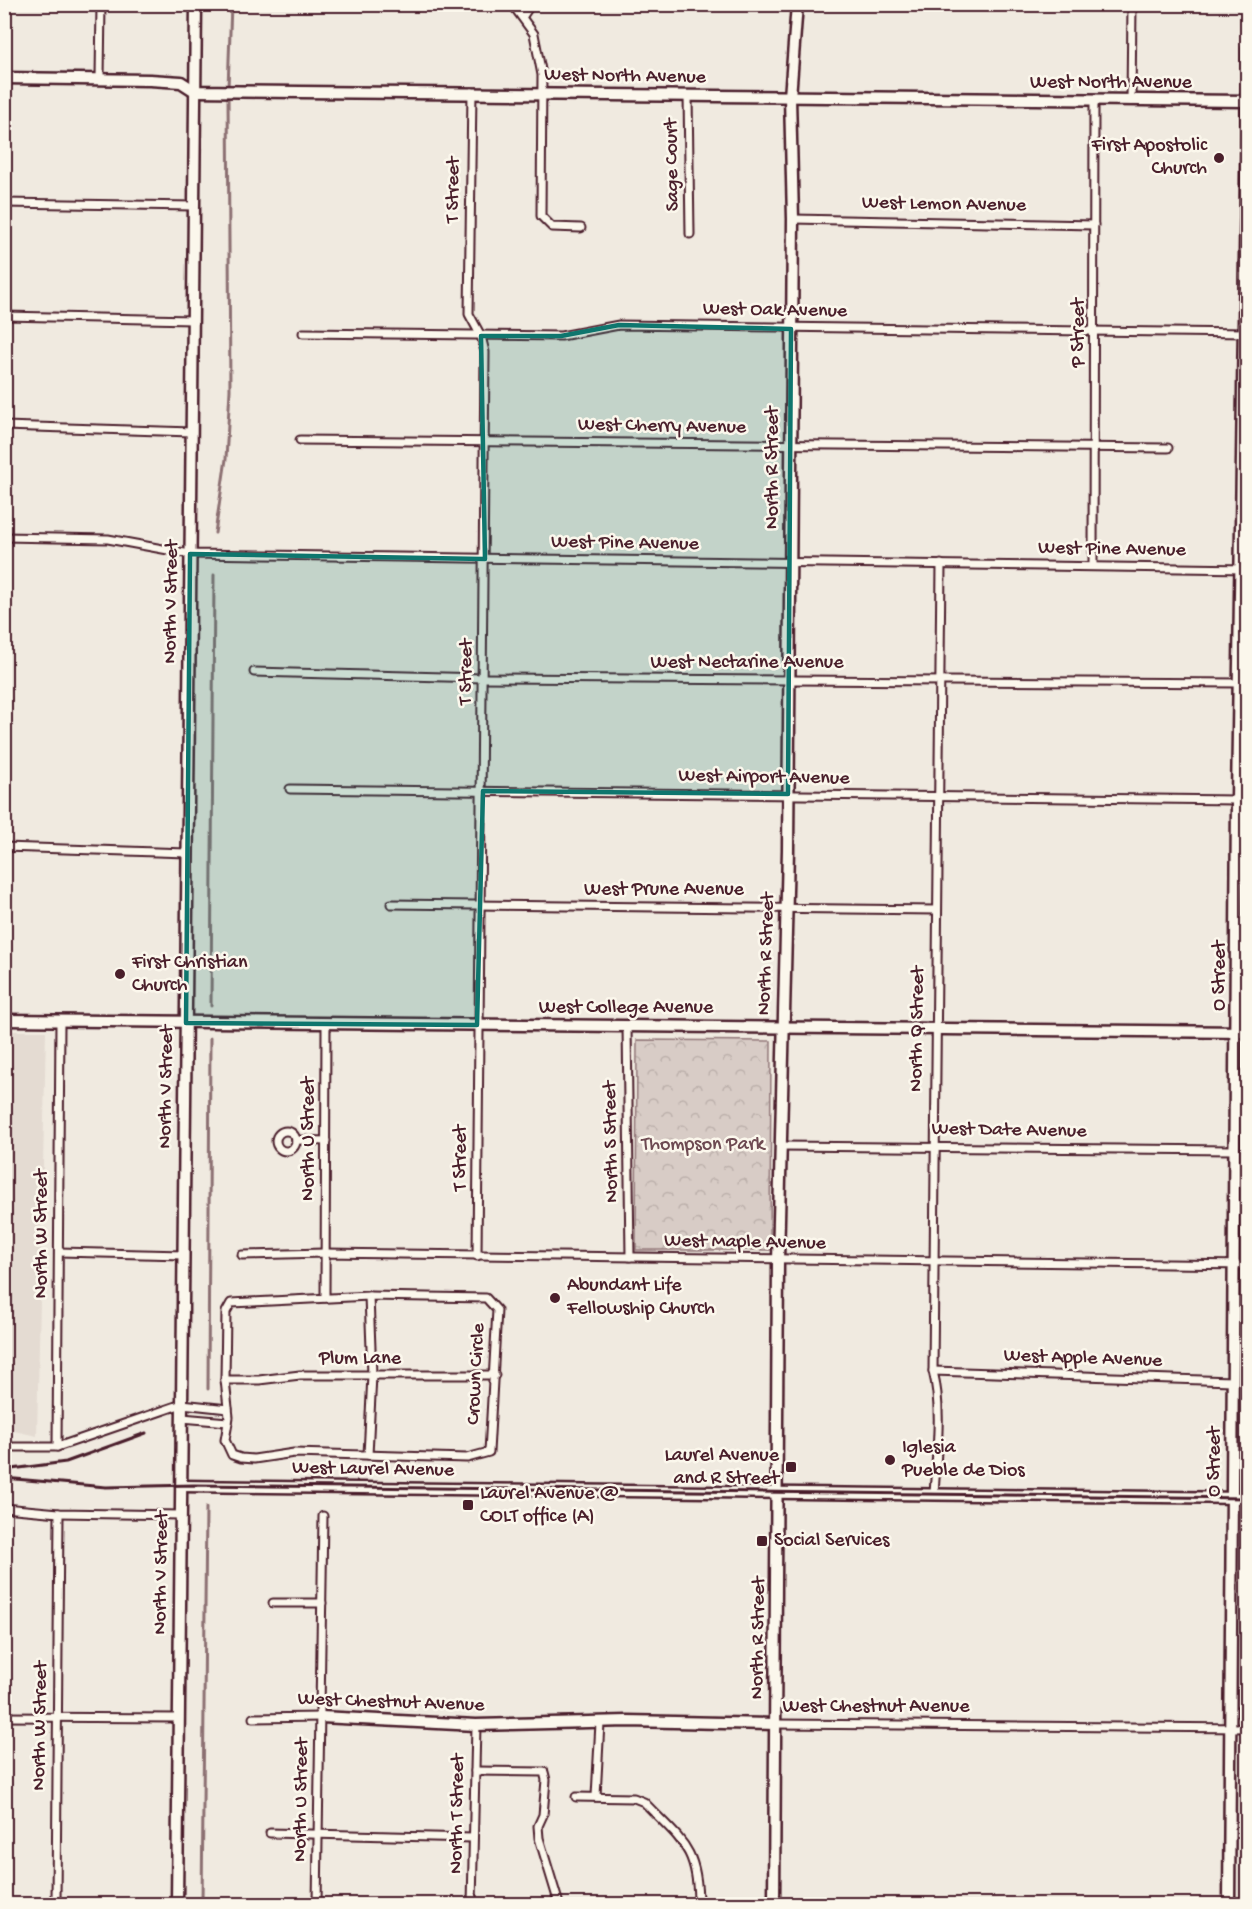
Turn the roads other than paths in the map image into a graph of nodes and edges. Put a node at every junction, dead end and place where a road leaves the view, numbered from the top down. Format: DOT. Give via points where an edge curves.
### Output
graph roads {
  1 [pos="101,4"];
  2 [pos="196,4"];
  3 [pos="512,4"];
  4 [pos="531,4"];
  5 [pos="797,4"];
  6 [pos="1132,4"];
  7 [pos="523,16"];
  8 [pos="1248,48"];
  9 [pos="4,78"];
  10 [pos="100,78"];
  11 [pos="195,91"];
  12 [pos="472,92"];
  13 [pos="543,94"];
  14 [pos="688,96"];
  15 [pos="790,97"];
  16 [pos="1094,101"];
  17 [pos="1131,101"];
  18 [pos="1246,101"];
  19 [pos="4,203"];
  20 [pos="194,206"];
  21 [pos="793,219"];
  22 [pos="1095,225"];
  23 [pos="581,228"];
  24 [pos="690,234"];
  25 [pos="4,316"];
  26 [pos="193,320"];
  27 [pos="791,329"];
  28 [pos="1096,331"];
  29 [pos="1245,332"];
  30 [pos="303,333"];
  31 [pos="481,336"];
  32 [pos="4,426"];
  33 [pos="192,432"];
  34 [pos="300,440"];
  35 [pos="485,442"];
  36 [pos="791,445"];
  37 [pos="1095,448"];
  38 [pos="1168,448"];
  39 [pos="1245,452"];
  40 [pos="4,537"];
  41 [pos="190,554"];
  42 [pos="485,559"];
  43 [pos="790,562"];
  44 [pos="941,564"];
  45 [pos="1093,565"];
  46 [pos="1245,569"];
  47 [pos="254,672"];
  48 [pos="483,678"];
  49 [pos="789,679"];
  50 [pos="939,680"];
  51 [pos="1240,683"];
  52 [pos="290,789"];
  53 [pos="483,791"];
  54 [pos="788,794"];
  55 [pos="938,797"];
  56 [pos="1237,800"];
  57 [pos="4,847"];
  58 [pos="187,853"];
  59 [pos="391,904"];
  60 [pos="480,905"];
  61 [pos="787,907"];
  62 [pos="937,910"];
  63 [pos="4,1020"];
  64 [pos="60,1021"];
  65 [pos="186,1023"];
  66 [pos="326,1024"];
  67 [pos="477,1025"];
  68 [pos="627,1026"];
  69 [pos="782,1028"];
  70 [pos="934,1030"];
  71 [pos="1243,1032"];
  72 [pos="296,1140"];
  73 [pos="326,1141"];
  74 [pos="781,1146"];
  75 [pos="934,1147"];
  76 [pos="1235,1150"];
  77 [pos="59,1252"];
  78 [pos="324,1253"];
  79 [pos="184,1255"];
  80 [pos="242,1255"];
  81 [pos="477,1256"];
  82 [pos="630,1257"];
  83 [pos="778,1261"];
  84 [pos="933,1262"];
  85 [pos="1235,1265"];
  86 [pos="1248,1265"];
  87 [pos="369,1296"];
  88 [pos="325,1298"];
  89 [pos="933,1371"];
  90 [pos="372,1375"];
  91 [pos="495,1375"];
  92 [pos="225,1380"];
  93 [pos="1232,1381"];
  94 [pos="182,1404"];
  95 [pos="228,1409"];
  96 [pos="182,1418"];
  97 [pos="228,1422"];
  98 [pos="4,1447"];
  99 [pos="57,1447"];
  100 [pos="368,1455"];
  101 [pos="181,1486"];
  102 [pos="778,1493"];
  103 [pos="934,1495"];
  104 [pos="1233,1498"];
  105 [pos="1248,1498"];
  106 [pos="4,1508"];
  107 [pos="59,1513"];
  108 [pos="181,1515"];
  109 [pos="323,1516"];
  110 [pos="273,1603"];
  111 [pos="322,1603"];
  112 [pos="4,1717"];
  113 [pos="58,1717"];
  114 [pos="321,1717"];
  115 [pos="179,1718"];
  116 [pos="253,1718"];
  117 [pos="600,1722"];
  118 [pos="776,1724"];
  119 [pos="476,1725"];
  120 [pos="1230,1728"];
  121 [pos="1248,1728"];
  122 [pos="475,1771"];
  123 [pos="596,1796"];
  124 [pos="576,1797"];
  125 [pos="270,1833"];
  126 [pos="317,1834"];
  127 [pos="473,1838"];
  128 [pos="56,1905"];
  129 [pos="177,1905"];
  130 [pos="317,1905"];
  131 [pos="472,1905"];
  132 [pos="559,1905"];
  133 [pos="698,1905"];
  134 [pos="774,1905"];
  135 [pos="1229,1905"];
  1 -- 10 [label="street"];
  2 -- 11 [label="street, North V Street"];
  3 -- 7 [label="street"];
  4 -- 7 [label="street"];
  5 -- 15 [label="street, North R Street"];
  6 -- 17 [label="street"];
  7 -- 13 [label="street" via="536,44"];
  8 -- 18 [label="street, O Street"];
  9 -- 10 [label="street, West North Avenue"];
  10 -- 11 [label="street, West North Avenue" via="181,82"];
  11 -- 12 [label="street, West North Avenue"];
  11 -- 20 [label="street, North V Street"];
  12 -- 13 [label="street, West North Avenue"];
  12 -- 31 [label="street, T Street" via="469,314"];
  13 -- 14 [label="street, West North Avenue"];
  13 -- 23 [label="street" via="541,216 552,227"];
  14 -- 15 [label="street, West North Avenue"];
  14 -- 24 [label="street, Sage Court"];
  15 -- 16 [label="street, West North Avenue"];
  15 -- 21 [label="street, North R Street"];
  16 -- 17 [label="street, West North Avenue"];
  16 -- 22 [label="street, P Street"];
  17 -- 18 [label="street, West North Avenue"];
  18 -- 29 [label="street, O Street"];
  19 -- 20 [label="street"];
  20 -- 26 [label="street, North V Street"];
  21 -- 22 [label="street, West Lemon Avenue"];
  21 -- 27 [label="street, North R Street"];
  22 -- 28 [label="street, P Street"];
  25 -- 26 [label="street"];
  26 -- 33 [label="street, North V Street"];
  27 -- 28 [label="street, West Oak Avenue"];
  27 -- 31 [label="street, West Oak Avenue" via="619,325 561,336"];
  27 -- 36 [label="street, North R Street"];
  28 -- 29 [label="street, West Oak Avenue"];
  28 -- 37 [label="street, P Street"];
  29 -- 39 [label="street, O Street"];
  30 -- 31 [label="street, West Oak Avenue"];
  31 -- 35 [label="street, T Street" via="485,352"];
  32 -- 33 [label="street"];
  33 -- 41 [label="street, North V Street"];
  34 -- 35 [label="street, West Cherry Avenue"];
  35 -- 36 [label="street, West Cherry Avenue"];
  35 -- 42 [label="street, T Street"];
  36 -- 37 [label="street, West Cherry Avenue"];
  36 -- 43 [label="street, North R Street"];
  37 -- 38 [label="street, West Cherry Avenue"];
  37 -- 45 [label="street, P Street"];
  39 -- 46 [label="street, O Street"];
  40 -- 41 [label="street, West Pine Avenue" via="108,539"];
  41 -- 42 [label="street, West Pine Avenue"];
  41 -- 58 [label="street, North V Street"];
  42 -- 43 [label="street, West Pine Avenue"];
  42 -- 48 [label="street, T Street"];
  43 -- 44 [label="street, West Pine Avenue"];
  43 -- 49 [label="street, North R Street"];
  44 -- 45 [label="street, West Pine Avenue"];
  44 -- 50 [label="street, North Q Street"];
  45 -- 46 [label="street, West Pine Avenue"];
  46 -- 51 [label="street, O Street"];
  47 -- 48 [label="street, West Nectarine Avenue"];
  48 -- 49 [label="street, West Nectarine Avenue"];
  48 -- 53 [label="street, T Street"];
  49 -- 50 [label="street, West Nectarine Avenue"];
  49 -- 54 [label="street, North R Street"];
  50 -- 51 [label="street, West Nectarine Avenue"];
  50 -- 55 [label="street, North Q Street"];
  51 -- 56 [label="street, O Street"];
  52 -- 53 [label="street, West Airport Avenue"];
  53 -- 54 [label="street, West Airport Avenue"];
  53 -- 60 [label="street, T Street"];
  54 -- 55 [label="street, West Airport Avenue"];
  54 -- 61 [label="street, North R Street"];
  55 -- 56 [label="street, West Airport Avenue"];
  55 -- 62 [label="street, North Q Street"];
  56 -- 71 [label="street, O Street"];
  57 -- 58 [label="street"];
  58 -- 65 [label="street, North V Street"];
  59 -- 60 [label="street, West Prune Avenue"];
  60 -- 61 [label="street, West Prune Avenue"];
  60 -- 67 [label="street, T Street"];
  61 -- 62 [label="street, West Prune Avenue"];
  61 -- 69 [label="street, North R Street"];
  62 -- 70 [label="street, North Q Street"];
  63 -- 64 [label="street, West College Avenue"];
  64 -- 65 [label="street, West College Avenue"];
  64 -- 77 [label="street, North W Street"];
  65 -- 66 [label="street, West College Avenue"];
  65 -- 79 [label="street, North V Street"];
  66 -- 67 [label="street, West College Avenue"];
  66 -- 73 [label="street, North U Street"];
  67 -- 68 [label="street, West College Avenue"];
  67 -- 81 [label="street, T Street"];
  68 -- 69 [label="street, West College Avenue"];
  68 -- 82 [label="street, North S Street"];
  69 -- 70 [label="street, West College Avenue"];
  69 -- 74 [label="street, North R Street"];
  70 -- 71 [label="street, West College Avenue"];
  70 -- 75 [label="street, North Q Street"];
  71 -- 76 [label="street, O Street"];
  72 -- 73 [label="street"];
  73 -- 78 [label="street, North U Street"];
  74 -- 75 [label="street, West Date Avenue"];
  74 -- 83 [label="street, North R Street"];
  75 -- 76 [label="street, West Date Avenue"];
  75 -- 84 [label="street, North Q Street"];
  76 -- 85 [label="street, O Street"];
  77 -- 79 [label="street"];
  77 -- 99 [label="street, North W Street"];
  78 -- 80 [label="street, West Maple Avenue"];
  78 -- 81 [label="street, West Maple Avenue"];
  78 -- 88 [label="street, North U Street"];
  79 -- 94 [label="street, North V Street"];
  81 -- 82 [label="street, West Maple Avenue"];
  82 -- 83 [label="street, West Maple Avenue"];
  83 -- 84 [label="street, West Maple Avenue"];
  83 -- 102 [label="street, North R Street"];
  84 -- 85 [label="street, West Maple Avenue"];
  84 -- 89 [label="street, North Q Street"];
  85 -- 86 [label="street, West Maple Avenue"];
  85 -- 93 [label="street, O Street"];
  87 -- 88 [label="street, Crown Circle"];
  87 -- 90 [label="street"];
  87 -- 91 [label="street, Crown Circle" via="486,1298 497,1311"];
  88 -- 92 [label="street, Crown Circle" via="231,1303 226,1311"];
  89 -- 93 [label="street, West Apple Avenue"];
  89 -- 103 [label="street, North Q Street" via="937,1387"];
  90 -- 91 [label="street, Plum Lane"];
  90 -- 92 [label="street, Plum Lane"];
  90 -- 100 [label="street"];
  91 -- 100 [label="street, Crown Circle" via="489,1452 467,1458"];
  92 -- 95 [label="street, Crown Circle"];
  93 -- 104 [label="street, O Street"];
  94 -- 95 [label="street"];
  94 -- 96 [label="street, North V Street"];
  94 -- 99 [label="street"];
  95 -- 97 [label="street, Crown Circle"];
  96 -- 97 [label="street"];
  96 -- 101 [label="street, North V Street"];
  97 -- 100 [label="street, Crown Circle" via="228,1451 241,1458 294,1453"];
  98 -- 99 [label="street"];
  101 -- 102 [label="street, West Laurel Avenue"];
  101 -- 108 [label="street, North V Street"];
  102 -- 103 [label="street, West Laurel Avenue"];
  102 -- 118 [label="street, North R Street"];
  103 -- 104 [label="street, West Laurel Avenue"];
  104 -- 105 [label="street, West Laurel Avenue"];
  104 -- 120 [label="street, O Street"];
  106 -- 107 [label="street"];
  107 -- 108 [label="street"];
  107 -- 113 [label="street, North W Street"];
  108 -- 115 [label="street, North V Street"];
  109 -- 111 [label="street, North U Street"];
  110 -- 111 [label="street"];
  111 -- 114 [label="street, North U Street"];
  112 -- 113 [label="street"];
  113 -- 115 [label="street"];
  113 -- 128 [label="street, North W Street"];
  114 -- 116 [label="street, West Chestnut Avenue"];
  114 -- 119 [label="street, West Chestnut Avenue"];
  114 -- 126 [label="street, North U Street"];
  115 -- 129 [label="street, North V Street"];
  117 -- 118 [label="street, West Chestnut Avenue"];
  117 -- 119 [label="street, West Chestnut Avenue"];
  117 -- 123 [label="street"];
  118 -- 120 [label="street, West Chestnut Avenue"];
  118 -- 134 [label="street, North R Street"];
  119 -- 122 [label="street, North T Street"];
  120 -- 121 [label="street, West Chestnut Avenue"];
  120 -- 135 [label="street, O Street"];
  122 -- 127 [label="street, North T Street"];
  122 -- 132 [label="street" via="544,1772 539,1838"];
  123 -- 124 [label="street"];
  123 -- 133 [label="street" via="644,1802 693,1856"];
  125 -- 126 [label="street"];
  126 -- 127 [label="street"];
  126 -- 130 [label="street, North U Street"];
  127 -- 131 [label="street, North T Street"];
}
